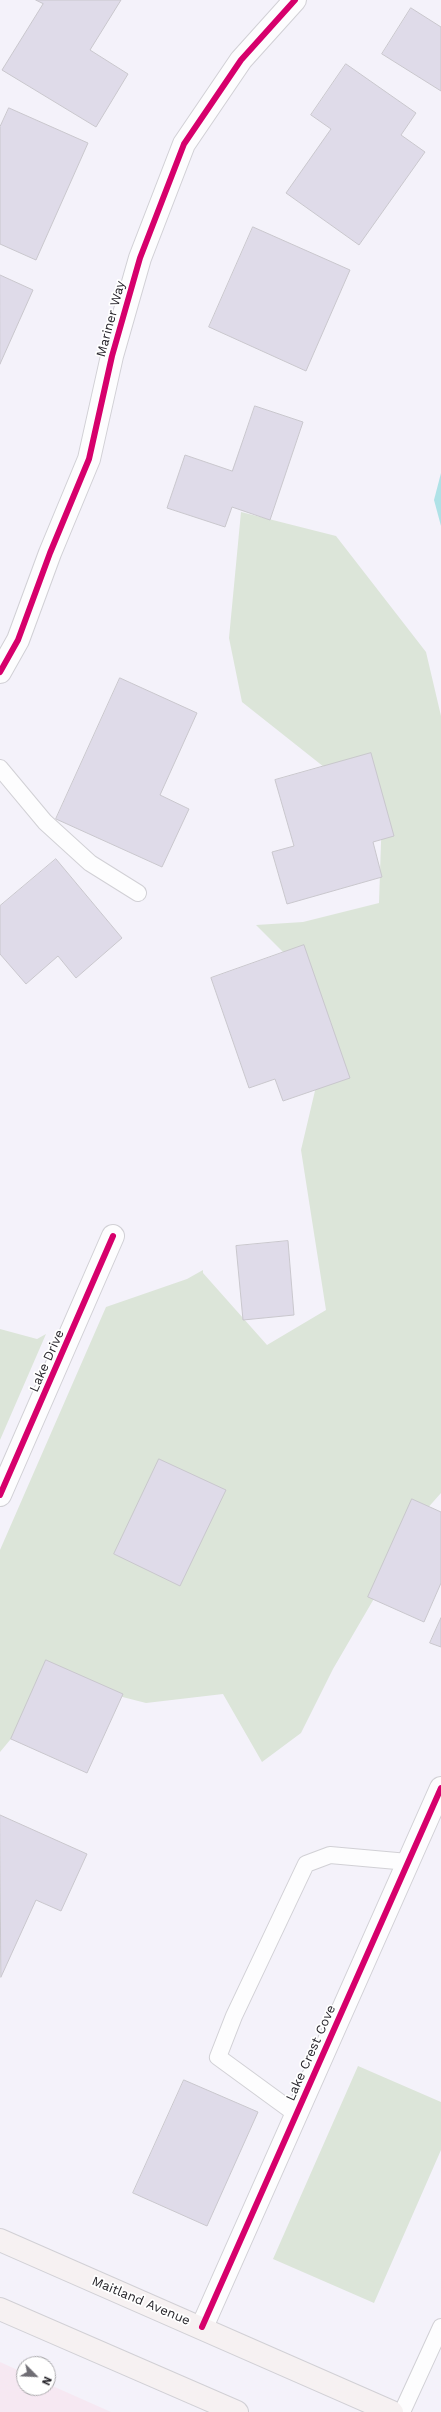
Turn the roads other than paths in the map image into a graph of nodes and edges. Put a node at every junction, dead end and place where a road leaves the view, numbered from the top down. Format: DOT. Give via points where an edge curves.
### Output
graph roads {
  1 [pos="295,0"];
  2 [pos="0,672"];
  3 [pos="0,768"];
  4 [pos="138,893"];
  5 [pos="114,1236"];
  6 [pos="0,1495"];
  7 [pos="441,1788"];
  8 [pos="408,1862"];
  9 [pos="296,2114"];
  10 [pos="0,2240"];
  11 [pos="0,2309"];
  12 [pos="202,2327"];
  13 [pos="441,2328"];
  14 [pos="237,2412"];
  15 [pos="392,2412"];
  16 [pos="402,2412"];
  1 -- 2 [label="street, Mariner Way" via="241,60 184,144 140,258 112,356 89,459 18,640"];
  3 -- 4 [label="lane" via="45,822 90,863"];
  5 -- 6 [label="street, Lake Drive"];
  7 -- 8 [label="street, Lake Crest Cove"];
  8 -- 9 [label="street, Lake Crest Cove"];
  8 -- 9 [label="lane" via="330,1855 306,1864 234,2016 218,2057"];
  9 -- 12 [label="street, Lake Crest Cove"];
  10 -- 12 [label="main road, Maitland Avenue"];
  11 -- 14 [label="main road"];
  12 -- 15 [label="main road, Maitland Avenue"];
  13 -- 16 [label="lane"];
}
